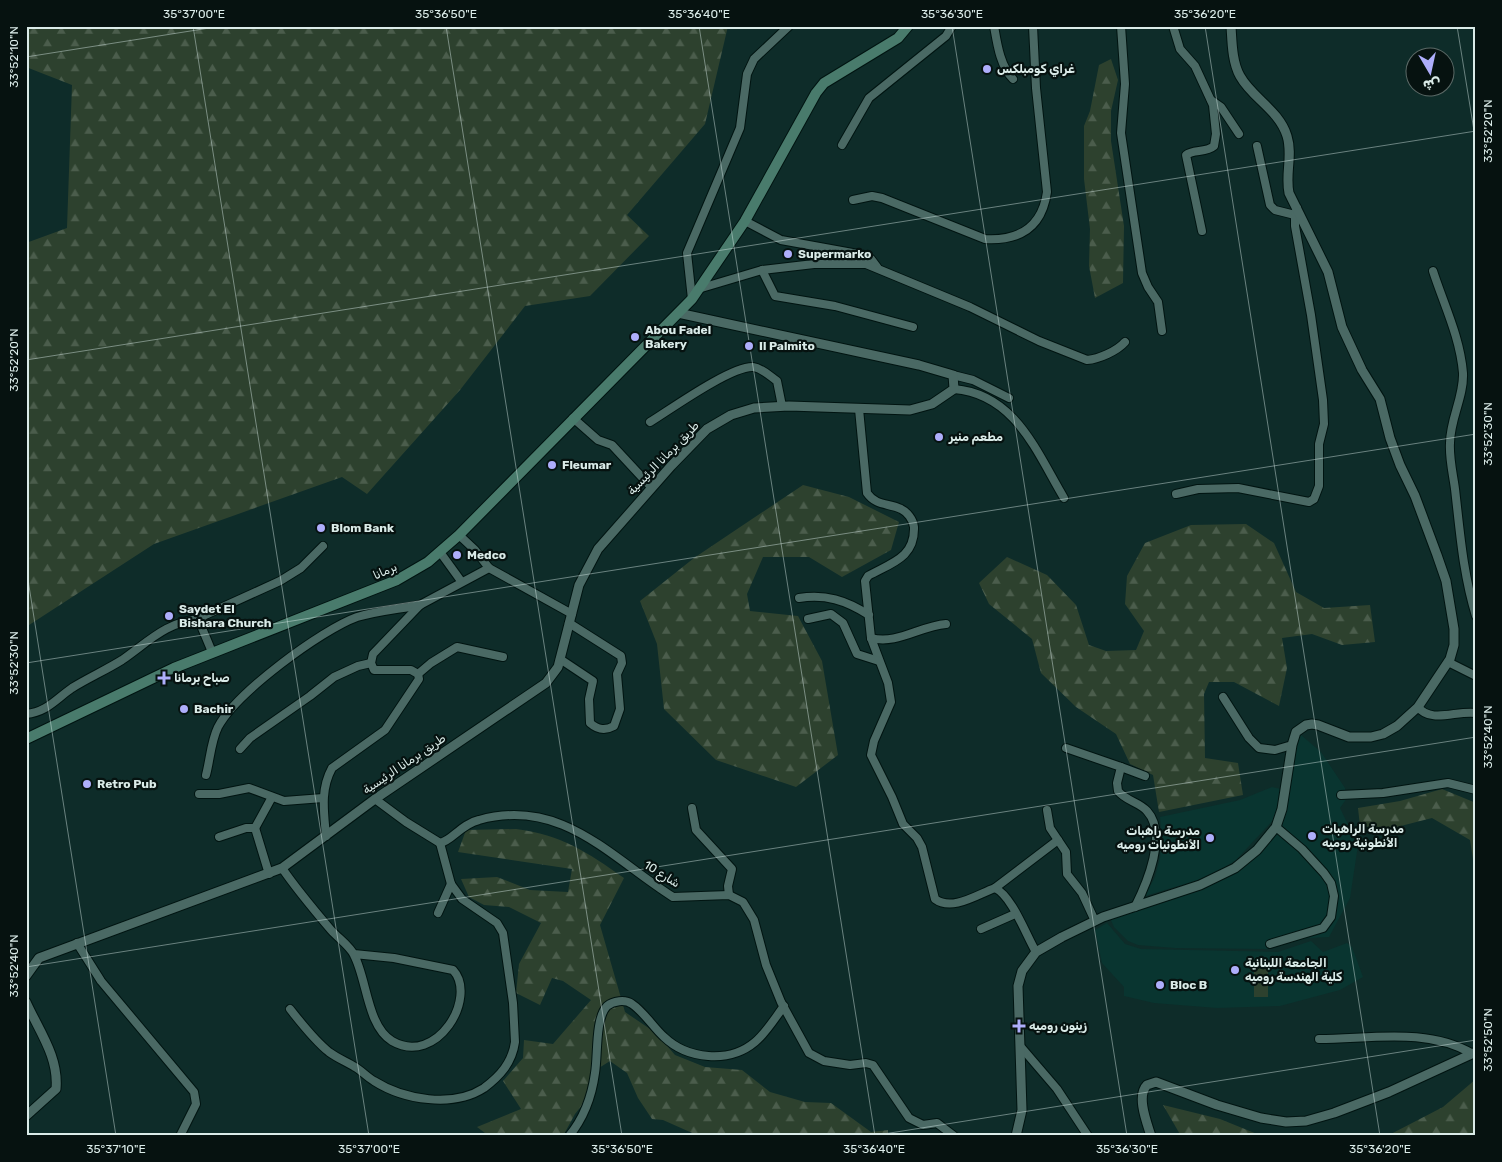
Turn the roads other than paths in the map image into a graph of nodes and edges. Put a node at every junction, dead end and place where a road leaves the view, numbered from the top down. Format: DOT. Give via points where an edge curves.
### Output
graph roads {
  1 [pos="789,26"];
  2 [pos="908,26"];
  3 [pos="952,26"];
  4 [pos="994,26"];
  5 [pos="1033,26"];
  6 [pos="1121,26"];
  7 [pos="1173,26"];
  8 [pos="1231,26"];
  9 [pos="1013,79"];
  10 [pos="1211,100"];
  11 [pos="1239,134"];
  12 [pos="842,145"];
  13 [pos="1257,146"];
  14 [pos="853,200"];
  15 [pos="1296,212"];
  16 [pos="745,221"];
  17 [pos="1202,231"];
  18 [pos="877,267"];
  19 [pos="762,270"];
  20 [pos="1433,271"];
  21 [pos="698,290"];
  22 [pos="692,299"];
  23 [pos="678,313"];
  24 [pos="913,327"];
  25 [pos="1162,331"];
  26 [pos="1125,342"];
  27 [pos="953,375"];
  28 [pos="954,389"];
  29 [pos="1009,398"];
  30 [pos="782,406"];
  31 [pos="859,409"];
  32 [pos="573,418"];
  33 [pos="650,422"];
  34 [pos="651,487"];
  35 [pos="1176,494"];
  36 [pos="1064,498"];
  37 [pos="459,535"];
  38 [pos="323,546"];
  39 [pos="440,552"];
  40 [pos="489,568"];
  41 [pos="461,581"];
  42 [pos="799,598"];
  43 [pos="420,605"];
  44 [pos="869,615"];
  45 [pos="1476,616"];
  46 [pos="570,618"];
  47 [pos="201,619"];
  48 [pos="808,619"];
  49 [pos="946,624"];
  50 [pos="871,638"];
  51 [pos="212,652"];
  52 [pos="503,657"];
  53 [pos="560,660"];
  54 [pos="879,661"];
  55 [pos="1448,662"];
  56 [pos="371,663"];
  57 [pos="418,674"];
  58 [pos="1476,676"];
  59 [pos="1223,697"];
  60 [pos="1418,707"];
  61 [pos="1476,713"];
  62 [pos="26,714"];
  63 [pos="26,740"];
  64 [pos="1292,745"];
  65 [pos="1066,748"];
  66 [pos="240,749"];
  67 [pos="1122,767"];
  68 [pos="206,775"];
  69 [pos="1145,776"];
  70 [pos="1476,790"];
  71 [pos="199,794"];
  72 [pos="1341,795"];
  73 [pos="272,797"];
  74 [pos="323,798"];
  75 [pos="375,798"];
  76 [pos="692,808"];
  77 [pos="1047,810"];
  78 [pos="1276,827"];
  79 [pos="255,828"];
  80 [pos="326,836"];
  81 [pos="219,837"];
  82 [pos="1058,840"];
  83 [pos="440,843"];
  84 [pos="282,868"];
  85 [pos="269,874"];
  86 [pos="451,884"];
  87 [pos="995,888"];
  88 [pos="729,895"];
  89 [pos="1135,907"];
  90 [pos="438,913"];
  91 [pos="1015,914"];
  92 [pos="1095,920"];
  93 [pos="981,929"];
  94 [pos="77,942"];
  95 [pos="1270,944"];
  96 [pos="1036,952"];
  97 [pos="354,954"];
  98 [pos="26,976"];
  99 [pos="26,1002"];
  100 [pos="784,1006"];
  101 [pos="290,1009"];
  102 [pos="1319,1039"];
  103 [pos="1021,1047"];
  104 [pos="1474,1053"];
  105 [pos="26,1116"];
  106 [pos="180,1136"];
  107 [pos="569,1136"];
  108 [pos="954,1136"];
  109 [pos="1016,1136"];
  110 [pos="1088,1136"];
  111 [pos="1152,1136"];
  1 -- 22 [label="street" via="754,59 747,74 740,128 687,253"];
  2 -- 16 [label="main road" via="898,38 824,83"];
  3 -- 12 [label="street" via="946,36 869,98"];
  4 -- 9 [label="street" via="1000,52"];
  5 -- 14 [label="street" via="1047,192 1045,206 1034,225 1008,237 985,239 882,198 872,196"];
  6 -- 25 [label="street" via="1125,84 1121,133 1142,273 1158,302"];
  7 -- 10 [label="street" via="1180,50 1195,66"];
  8 -- 15 [label="street" via="1239,75 1274,114 1287,135 1290,155 1288,186"];
  10 -- 11 [label="street" via="1221,107"];
  10 -- 17 [label="street" via="1216,134 1214,146 1186,155"];
  13 -- 15 [label="street" via="1270,205 1275,210"];
  15 -- 35 [label="street" via="1323,400 1318,491 1309,502 1238,488 1198,489"];
  15 -- 55 [label="street" via="1328,272 1346,335 1380,399 1396,456 1428,526 1446,581 1454,629 1454,646"];
  16 -- 18 [label="street" via="781,240 858,254 871,259"];
  16 -- 21 [label="main road"];
  18 -- 19 [label="street" via="853,262"];
  18 -- 26 [label="street" via="1087,360 1121,348"];
  19 -- 21 [label="street"];
  19 -- 24 [label="street" via="775,296 835,306"];
  20 -- 45 [label="street" via="1460,350 1463,375 1450,448 1460,544"];
  21 -- 22 [label="main road"];
  22 -- 23 [label="main road"];
  23 -- 27 [label="street"];
  23 -- 32 [label="main road, برمانا"];
  27 -- 28 [label="street"];
  27 -- 29 [label="street" via="973,380"];
  28 -- 31 [label="street, طريق برمانا الرئيسية" via="932,404 910,410"];
  28 -- 36 [label="street" via="979,392 1013,416"];
  30 -- 31 [label="street, طريق برمانا الرئيسية"];
  30 -- 33 [label="street" via="777,381 755,367 745,368 703,388"];
  30 -- 34 [label="street, طريق برمانا الرئيسية" via="754,408 707,429"];
  31 -- 44 [label="street" via="867,493 880,504 901,509 914,523 912,546 903,556 868,576 865,581"];
  32 -- 34 [label="street" via="598,440 612,445"];
  32 -- 37 [label="main road, برمانا"];
  34 -- 46 [label="street, طريق برمانا الرئيسية" via="598,549 579,585"];
  37 -- 39 [label="main road, برمانا"];
  37 -- 40 [label="street"];
  38 -- 47 [label="street" via="301,568 280,581"];
  39 -- 41 [label="street"];
  39 -- 51 [label="main road, برمانا" via="398,580"];
  40 -- 41 [label="street"];
  40 -- 46 [label="street"];
  41 -- 43 [label="street"];
  42 -- 44 [label="street" via="829,596"];
  43 -- 56 [label="street" via="373,654"];
  43 -- 68 [label="street" via="348,621 245,692 218,727"];
  44 -- 50 [label="street"];
  46 -- 53 [label="street, طريق برمانا الرئيسية"];
  46 -- 53 [label="street" via="621,656 617,674 620,709 614,726 607,730 590,723 589,699 593,681"];
  47 -- 51 [label="street"];
  47 -- 62 [label="street" via="178,622 162,630 48,708"];
  48 -- 54 [label="street" via="831,614 838,617 857,654"];
  49 -- 50 [label="street" via="894,640"];
  50 -- 54 [label="street"];
  51 -- 63 [label="main road, برمانا" via="134,686"];
  52 -- 57 [label="street" via="457,647"];
  53 -- 75 [label="street, طريق برمانا الرئيسية" via="554,675 546,683"];
  54 -- 87 [label="street" via="891,702 871,755 903,824 922,847 935,899 952,904"];
  55 -- 58 [label="street"];
  55 -- 60 [label="street"];
  56 -- 57 [label="street" via="374,670 411,670"];
  56 -- 66 [label="street" via="334,677 250,738"];
  57 -- 74 [label="street" via="419,679 384,730 332,768"];
  59 -- 64 [label="street" via="1259,748 1275,750"];
  60 -- 61 [label="street" via="1434,716"];
  60 -- 64 [label="street" via="1397,726 1376,736 1349,737 1312,724 1296,732"];
  64 -- 78 [label="street" via="1287,787"];
  65 -- 67 [label="street"];
  67 -- 69 [label="street"];
  67 -- 89 [label="street" via="1118,791 1144,808 1155,826 1152,867"];
  70 -- 72 [label="street" via="1448,783 1383,793"];
  71 -- 73 [label="street" via="249,788"];
  73 -- 74 [label="street" via="290,802"];
  73 -- 79 [label="street"];
  74 -- 80 [label="street"];
  75 -- 80 [label="street, طريق برمانا الرئيسية"];
  75 -- 83 [label="street"];
  76 -- 88 [label="street" via="696,830 732,868"];
  77 -- 82 [label="street" via="1050,828"];
  78 -- 89 [label="street" via="1257,850 1226,873"];
  78 -- 95 [label="street" via="1324,873 1334,896 1331,917 1323,928"];
  79 -- 81 [label="street"];
  79 -- 85 [label="street"];
  80 -- 84 [label="street, طريق برمانا الرئيسية"];
  82 -- 87 [label="street"];
  82 -- 92 [label="street" via="1066,852 1067,874 1082,893"];
  83 -- 86 [label="street"];
  83 -- 88 [label="street, شارع 10" via="477,820 503,815 535,816 576,830 674,897"];
  84 -- 85 [label="street, طريق برمانا الرئيسية"];
  84 -- 97 [label="street" via="311,907"];
  85 -- 94 [label="street, طريق برمانا الرئيسية"];
  86 -- 90 [label="street"];
  86 -- 101 [label="street" via="462,899 497,923 506,941 515,1042 508,1065 494,1080 464,1097 440,1100 394,1091 329,1052"];
  87 -- 91 [label="street" via="1006,897"];
  88 -- 100 [label="street" via="750,910 766,965"];
  89 -- 92 [label="street"];
  91 -- 93 [label="street"];
  91 -- 96 [label="street"];
  92 -- 96 [label="street"];
  94 -- 98 [label="street, طريق برمانا الرئيسية" via="39,958"];
  94 -- 106 [label="street" via="101,981 194,1092 196,1104"];
  96 -- 103 [label="street" via="1019,979"];
  97 -- 97 [label="street" via="375,1018 382,1033 392,1041 412,1047 430,1043 450,1026 456,1012 460,983 453,970"];
  99 -- 105 [label="street" via="57,1075 56,1089"];
  100 -- 107 [label="street" via="756,1042 740,1051 713,1056 695,1054 670,1043 632,1004 623,1001 612,1003 601,1017 590,1096"];
  100 -- 108 [label="street" via="810,1053 824,1061 873,1065 910,1118 923,1124 937,1123"];
  102 -- 104 [label="street" via="1424,1037"];
  103 -- 109 [label="street" via="1022,1110"];
  103 -- 110 [label="street" via="1057,1089"];
  104 -- 111 [label="street" via="1389,1092 1306,1121 1261,1118 1156,1082 1147,1085 1143,1093"];
}
